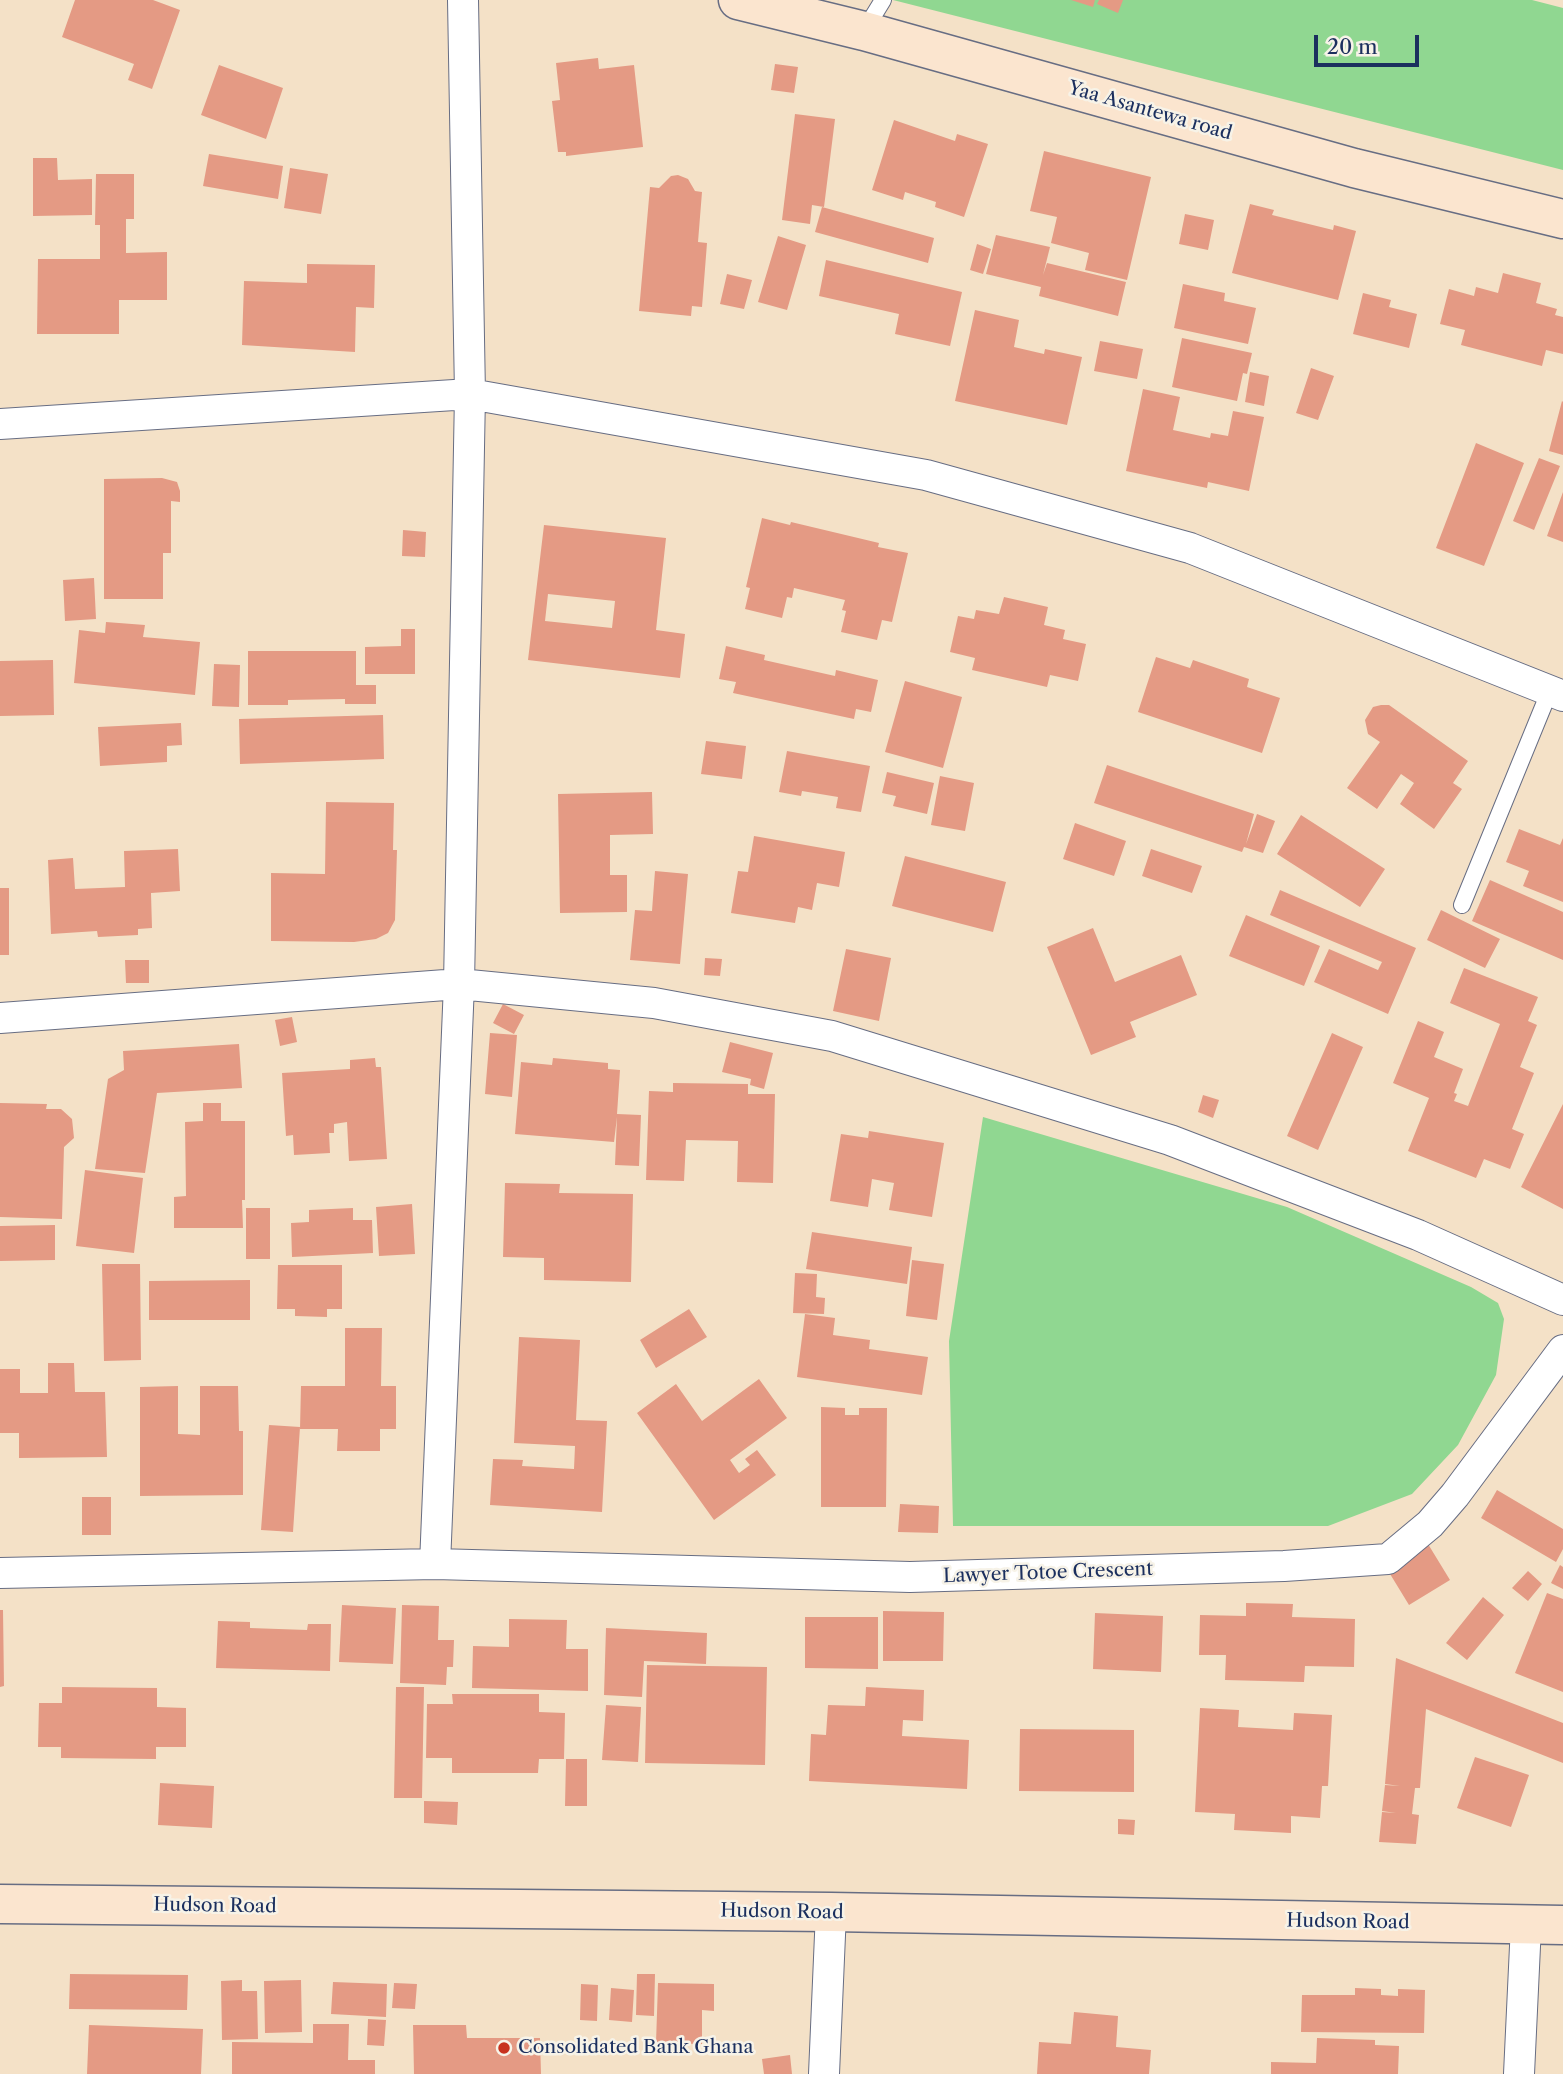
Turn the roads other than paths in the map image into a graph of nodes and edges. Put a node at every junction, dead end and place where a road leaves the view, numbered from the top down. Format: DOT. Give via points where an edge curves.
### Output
graph roads {
  1 [pos="463,0"];
  2 [pos="738,0"];
  3 [pos="874,15"];
  4 [pos="1563,219"];
  5 [pos="470,394"];
  6 [pos="0,424"];
  7 [pos="1557,693"];
  8 [pos="1462,905"];
  9 [pos="459,985"];
  10 [pos="0,1018"];
  11 [pos="1563,1300"];
  12 [pos="1563,1349"];
  13 [pos="435,1564"];
  14 [pos="0,1573"];
  15 [pos="0,1904"];
  16 [pos="831,1912"];
  17 [pos="1545,1925"];
  18 [pos="824,2074"];
  19 [pos="1519,2074"];
  1 -- 5 [label="street"];
  2 -- 3 [label="street, Yaa Asantewa road"];
  3 -- 4 [label="street, Yaa Asantewa road" via="1354,168"];
  5 -- 6 [label="street"];
  5 -- 7 [label="street" via="926,475 1190,548"];
  5 -- 9 [label="street"];
  7 -- 8 [label="lane"];
  9 -- 10 [label="street"];
  9 -- 11 [label="street" via="654,1003 832,1036 1170,1140 1418,1235"];
  9 -- 13 [label="street"];
  12 -- 13 [label="street, Lawyer Totoe Crescent" via="1455,1495 1430,1524 1388,1559 910,1577"];
  13 -- 14 [label="street, Lawyer Totoe Crescent"];
  15 -- 16 [label="street, Hudson Road"];
  16 -- 17 [label="street, Hudson Road"];
  16 -- 18 [label="street"];
  17 -- 19 [label="street"];
}
